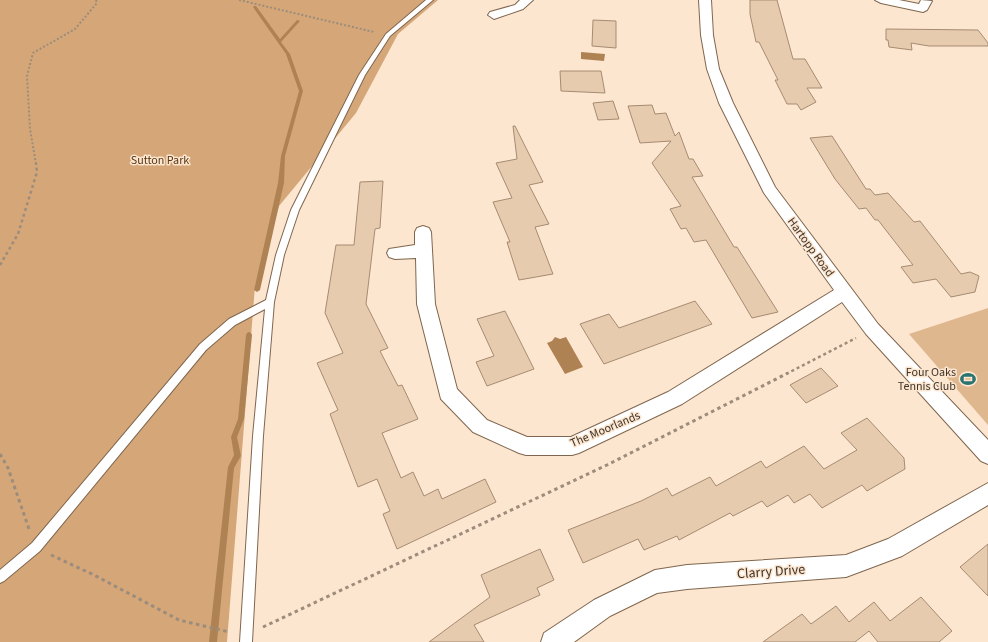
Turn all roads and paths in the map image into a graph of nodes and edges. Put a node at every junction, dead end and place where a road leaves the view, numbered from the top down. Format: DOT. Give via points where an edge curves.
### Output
graph roads {
  1 [pos="96,0"];
  2 [pos="239,0"];
  3 [pos="430,0"];
  4 [pos="526,0"];
  5 [pos="704,0"];
  6 [pos="881,0"];
  7 [pos="926,1"];
  8 [pos="494,15"];
  9 [pos="388,36"];
  10 [pos="423,232"];
  11 [pos="423,251"];
  12 [pos="395,253"];
  13 [pos="0,265"];
  14 [pos="844,292"];
  15 [pos="270,302"];
  16 [pos="872,329"];
  17 [pos="0,454"];
  18 [pos="988,454"];
  19 [pos="988,493"];
  20 [pos="36,547"];
  21 [pos="0,576"];
  22 [pos="228,632"];
  23 [pos="246,639"];
  24 [pos="553,642"];
  1 -- 13 [label="path" via="97,3 75,29 33,53 27,76 36,172 18,234"];
  2 -- 9 [label="path"];
  3 -- 9 [label="lane"];
  4 -- 8 [label="street" via="519,7"];
  5 -- 14 [label="street, Hartopp Road" via="713,69 726,103 768,189"];
  6 -- 7 [label="street" via="923,8"];
  9 -- 15 [label="lane" via="362,75 295,210 280,255"];
  10 -- 11 [label="street, The Moorlands"];
  11 -- 12 [label="street"];
  11 -- 14 [label="street, The Moorlands" via="426,304 448,393 480,426 526,446 572,446 675,398"];
  14 -- 16 [label="street, Hartopp Road"];
  15 -- 20 [label="lane" via="232,322 203,347"];
  15 -- 23 [label="lane" via="258,436"];
  16 -- 18 [label="street, Hartopp Road"];
  16 -- 23 [label="path" via="607,465"];
  17 -- 20 [label="path" via="8,468"];
  19 -- 24 [label="street, Clarry Drive" via="894,548 846,566 687,577 655,582 602,608"];
  20 -- 21 [label="lane"];
  20 -- 22 [label="path" via="179,620"];
}
